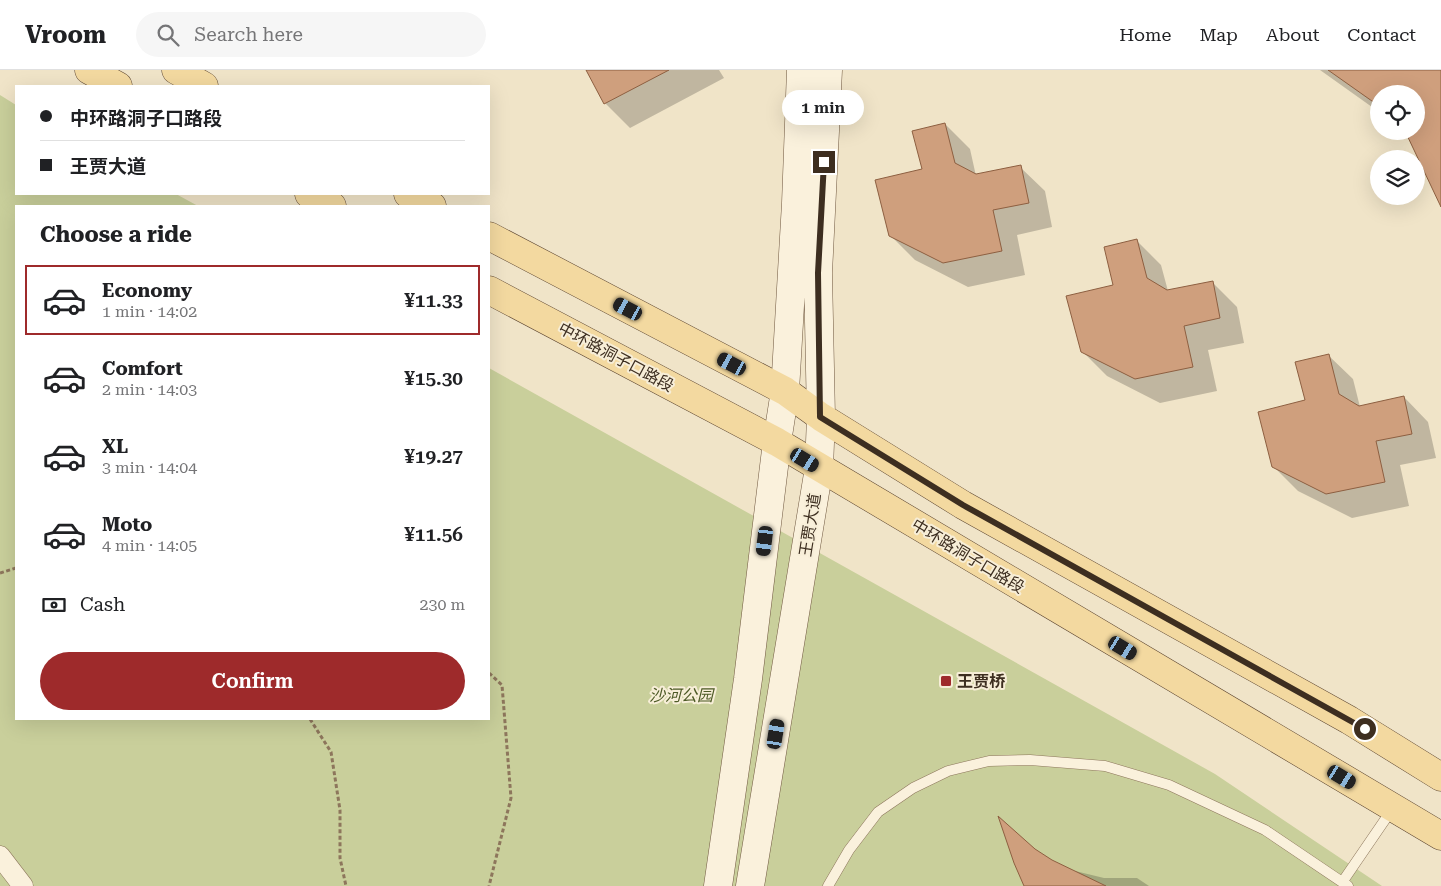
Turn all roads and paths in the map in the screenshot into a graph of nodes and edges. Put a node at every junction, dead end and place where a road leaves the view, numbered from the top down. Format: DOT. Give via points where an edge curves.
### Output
graph roads {
  1 [pos="89,70"];
  2 [pos="176,70"];
  3 [pos="802,70"];
  4 [pos="828,70"];
  5 [pos="116,85"];
  6 [pos="202,85"];
  7 [pos="410,195"];
  8 [pos="430,205"];
  9 [pos="490,237"];
  10 [pos="490,291"];
  11 [pos="785,391"];
  12 [pos="820,417"];
  13 [pos="777,442"];
  14 [pos="819,468"];
  15 [pos="15,568"];
  16 [pos="0,573"];
  17 [pos="490,674"];
  18 [pos="311,720"];
  19 [pos="1441,777"];
  20 [pos="1393,807"];
  21 [pos="1441,836"];
  22 [pos="0,856"];
  23 [pos="1345,884"];
  24 [pos="23,886"];
  25 [pos="346,886"];
  26 [pos="489,886"];
  27 [pos="718,886"];
  28 [pos="750,886"];
  29 [pos="828,886"];
  1 -- 5 [label="main road"];
  2 -- 6 [label="main road"];
  3 -- 11 [label="main road"];
  4 -- 12 [label="main road, 王贾大道" via="818,273"];
  7 -- 8 [label="main road"];
  9 -- 11 [label="main road"];
  10 -- 13 [label="main road, 中环路洞子口路段"];
  11 -- 12 [label="main road"];
  11 -- 13 [label="main road"];
  12 -- 14 [label="main road, 王贾大道"];
  12 -- 19 [label="main road" via="963,505 1349,720"];
  13 -- 14 [label="main road, 中环路洞子口路段"];
  13 -- 27 [label="main road"];
  14 -- 20 [label="main road, 中环路洞子口路段"];
  14 -- 28 [label="main road, 王贾大道"];
  15 -- 16 [label="path"];
  17 -- 26 [label="path" via="502,685 511,798"];
  18 -- 25 [label="path" via="331,752 340,810 340,858"];
  20 -- 21 [label="main road, 中环路洞子口路段"];
  20 -- 23 [label="lane"];
  22 -- 24 [label="street"];
  23 -- 29 [label="lane" via="1265,830 1169,785 1105,766 1030,760 989,761 948,771 913,788 878,812 849,850"];
}
